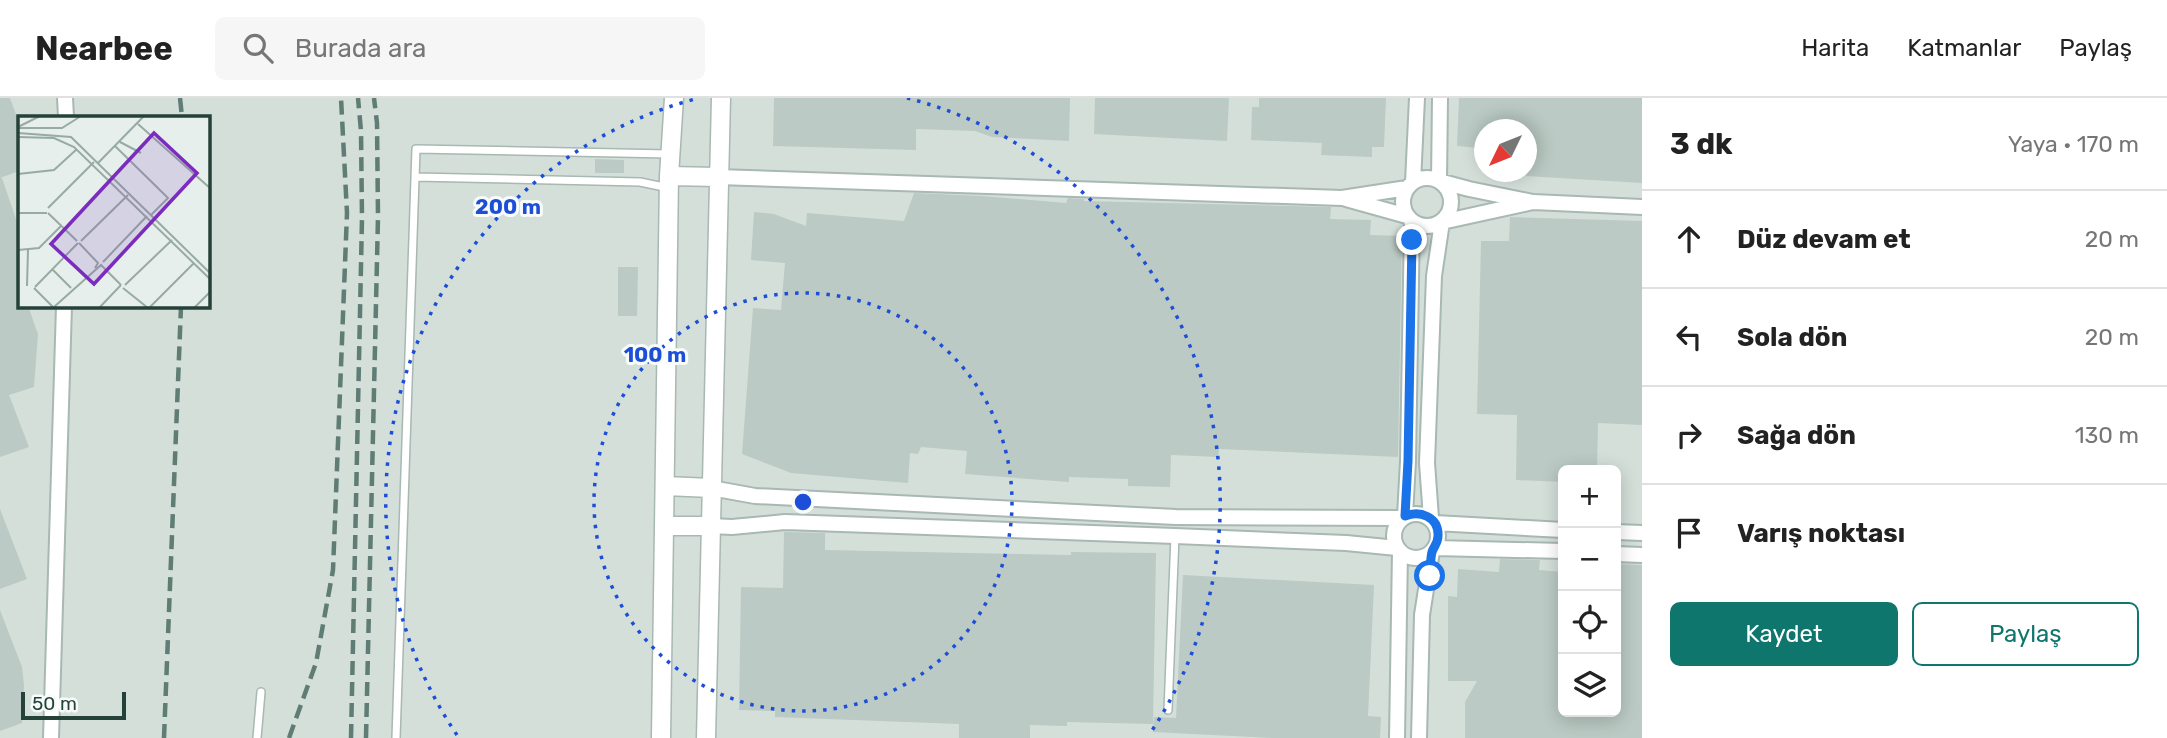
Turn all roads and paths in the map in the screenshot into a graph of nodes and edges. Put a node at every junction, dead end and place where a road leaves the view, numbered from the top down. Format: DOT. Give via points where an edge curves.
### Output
graph roads {
  1 [pos="65,98"];
  2 [pos="674,98"];
  3 [pos="721,98"];
  4 [pos="1417,98"];
  5 [pos="1440,98"];
  6 [pos="66,116"];
  7 [pos="670,154"];
  8 [pos="415,177"];
  9 [pos="718,177"];
  10 [pos="1439,181"];
  11 [pos="669,182"];
  12 [pos="1410,185"];
  13 [pos="1342,198"];
  14 [pos="1533,202"];
  15 [pos="1642,207"];
  16 [pos="1409,219"];
  17 [pos="1442,222"];
  18 [pos="64,308"];
  19 [pos="666,486"];
  20 [pos="711,488"];
  21 [pos="1176,517"];
  22 [pos="1403,517"];
  23 [pos="1433,521"];
  24 [pos="666,526"];
  25 [pos="710,526"];
  26 [pos="1558,530"];
  27 [pos="1621,532"];
  28 [pos="1642,533"];
  29 [pos="1175,536"];
  30 [pos="1399,550"];
  31 [pos="1434,550"];
  32 [pos="1558,551"];
  33 [pos="1621,554"];
  34 [pos="1642,555"];
  35 [pos="261,692"];
  36 [pos="1168,710"];
  37 [pos="51,738"];
  38 [pos="257,738"];
  39 [pos="396,738"];
  40 [pos="661,738"];
  41 [pos="706,738"];
  42 [pos="1398,738"];
  43 [pos="1419,738"];
  1 -- 6 [label="street"];
  2 -- 7 [label="street"];
  3 -- 9 [label="street"];
  4 -- 12 [label="street"];
  5 -- 10 [label="street"];
  7 -- 8 [label="lane" via="416,149"];
  7 -- 11 [label="street"];
  8 -- 11 [label="lane"];
  8 -- 39 [label="lane"];
  9 -- 11 [label="street"];
  9 -- 13 [label="street"];
  9 -- 20 [label="street"];
  10 -- 12 [label="street" via="1427,178"];
  10 -- 14 [label="street"];
  10 -- 17 [label="street" via="1452,203"];
  11 -- 19 [label="street"];
  12 -- 13 [label="street"];
  12 -- 16 [label="street" via="1402,203"];
  13 -- 16 [label="street"];
  14 -- 15 [label="street"];
  14 -- 17 [label="street"];
  16 -- 17 [label="street" via="1423,227"];
  16 -- 22 [label="street" via="1408,461"];
  17 -- 23 [label="street" via="1434,289 1427,463"];
  18 -- 37 [label="street"];
  19 -- 20 [label="street"];
  19 -- 24 [label="street"];
  20 -- 21 [label="street" via="755,496"];
  20 -- 25 [label="street"];
  21 -- 22 [label="street"];
  21 -- 29 [label="street"];
  22 -- 23 [label="street" via="1418,513"];
  22 -- 30 [label="street" via="1394,529"];
  23 -- 26 [label="street"];
  23 -- 31 [label="street" via="1438,538"];
  24 -- 25 [label="street"];
  24 -- 40 [label="street"];
  25 -- 29 [label="street" via="785,522"];
  25 -- 41 [label="street"];
  27 -- 28 [label="street"];
  29 -- 30 [label="street" via="1346,543"];
  29 -- 36 [label="lane"];
  30 -- 31 [label="street" via="1412,558"];
  30 -- 42 [label="street"];
  31 -- 32 [label="street"];
  31 -- 43 [label="street" via="1422,615"];
  33 -- 34 [label="street"];
  35 -- 38 [label="lane"];
}
